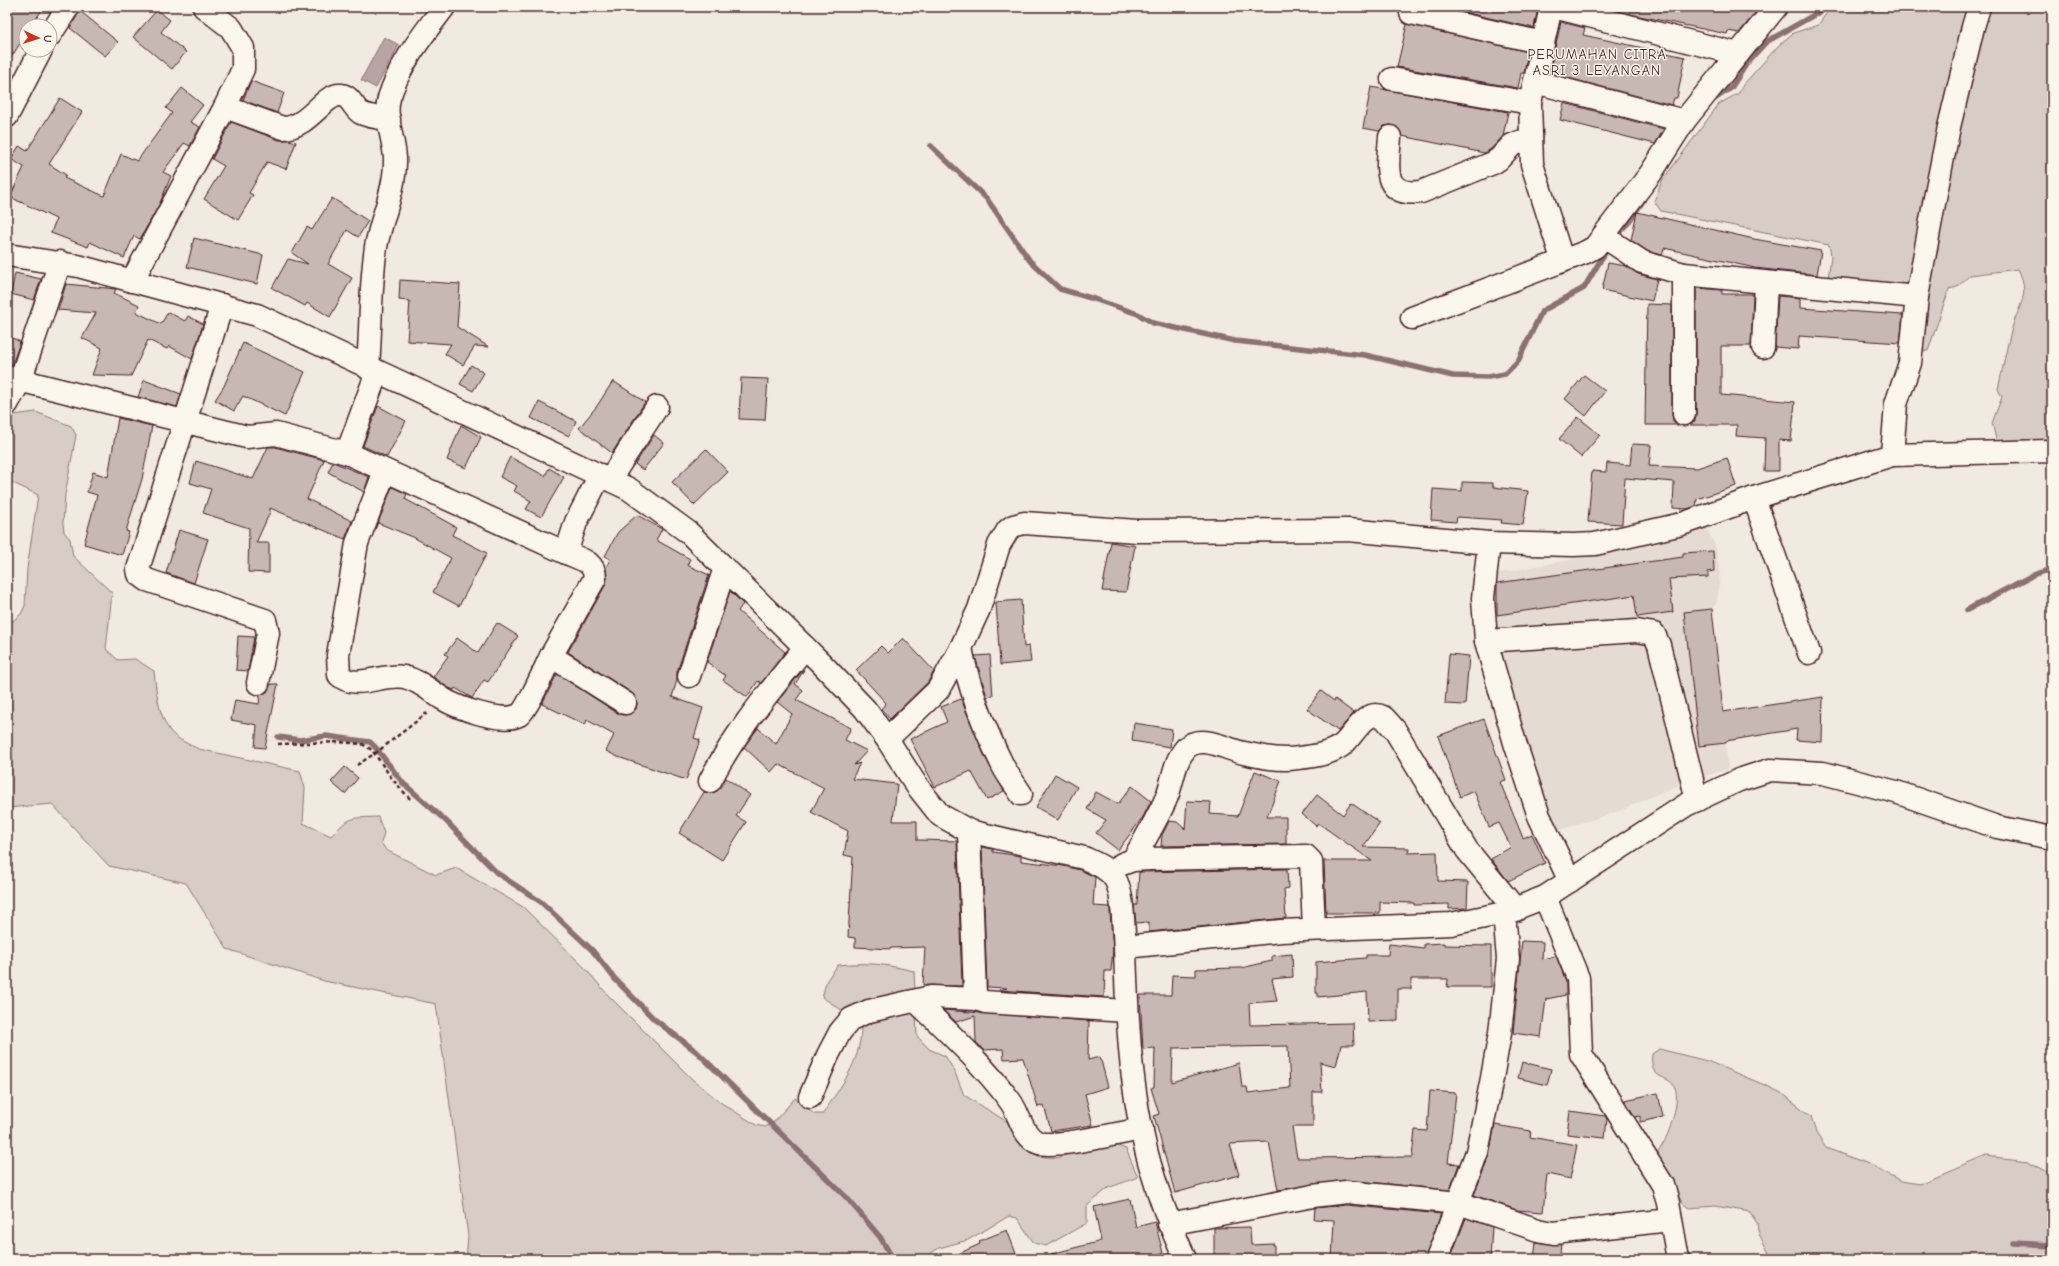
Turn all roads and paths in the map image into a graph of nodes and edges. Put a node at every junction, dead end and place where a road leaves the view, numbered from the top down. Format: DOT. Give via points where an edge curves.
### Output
graph roads {
  1 [pos="68,7"];
  2 [pos="204,7"];
  3 [pos="444,7"];
  4 [pos="1553,7"];
  5 [pos="1776,7"];
  6 [pos="1979,7"];
  7 [pos="1411,13"];
  8 [pos="58,23"];
  9 [pos="1543,43"];
  10 [pos="1738,54"];
  11 [pos="37,58"];
  12 [pos="1392,79"];
  13 [pos="1535,82"];
  14 [pos="1530,103"];
  15 [pos="226,107"];
  16 [pos="7,116"];
  17 [pos="389,119"];
  18 [pos="1684,121"];
  19 [pos="1390,137"];
  20 [pos="1531,138"];
  21 [pos="1610,240"];
  22 [pos="7,255"];
  23 [pos="1562,259"];
  24 [pos="60,262"];
  25 [pos="1684,274"];
  26 [pos="132,280"];
  27 [pos="1766,283"];
  28 [pos="1916,297"];
  29 [pos="222,305"];
  30 [pos="1412,318"];
  31 [pos="1763,347"];
  32 [pos="372,370"];
  33 [pos="14,379"];
  34 [pos="7,404"];
  35 [pos="657,407"];
  36 [pos="1684,414"];
  37 [pos="185,422"];
  38 [pos="2052,451"];
  39 [pos="347,453"];
  40 [pos="1892,455"];
  41 [pos="385,471"];
  42 [pos="605,477"];
  43 [pos="1754,498"];
  44 [pos="1489,543"];
  45 [pos="566,554"];
  46 [pos="725,568"];
  47 [pos="1486,641"];
  48 [pos="805,647"];
  49 [pos="961,648"];
  50 [pos="1809,653"];
  51 [pos="551,656"];
  52 [pos="689,676"];
  53 [pos="258,683"];
  54 [pos="445,700"];
  55 [pos="625,703"];
  56 [pos="887,739"];
  57 [pos="278,744"];
  58 [pos="375,753"];
  59 [pos="357,765"];
  60 [pos="710,781"];
  61 [pos="1021,794"];
  62 [pos="1697,800"];
  63 [pos="412,801"];
  64 [pos="969,831"];
  65 [pos="2052,838"];
  66 [pos="1133,860"];
  67 [pos="1108,872"];
  68 [pos="1570,881"];
  69 [pos="1545,896"];
  70 [pos="1510,912"];
  71 [pos="1314,929"];
  72 [pos="1125,947"];
  73 [pos="977,999"];
  74 [pos="916,1001"];
  75 [pos="1127,1011"];
  76 [pos="810,1097"];
  77 [pos="1142,1129"];
  78 [pos="1459,1203"];
  79 [pos="1670,1220"];
  80 [pos="1169,1224"];
  81 [pos="1185,1259"];
  82 [pos="1437,1259"];
  83 [pos="1678,1259"];
  1 -- 8 [label="street"];
  2 -- 15 [label="street" via="231,28 243,48 243,69"];
  3 -- 17 [label="street" via="410,52 400,72 389,99"];
  4 -- 9 [label="street"];
  4 -- 10 [label="street"];
  5 -- 10 [label="street"];
  6 -- 28 [label="street" via="1949,127"];
  7 -- 9 [label="street"];
  9 -- 13 [label="street"];
  10 -- 18 [label="street"];
  11 -- 16 [label="street"];
  12 -- 14 [label="street"];
  13 -- 14 [label="street"];
  13 -- 18 [label="street"];
  14 -- 20 [label="street"];
  15 -- 17 [label="street" via="288,128 308,119 328,99 339,95 348,97 361,113"];
  15 -- 26 [label="street"];
  17 -- 32 [label="street" via="395,158 373,269"];
  18 -- 21 [label="street"];
  19 -- 20 [label="street" via="1388,172 1391,184 1394,188 1411,194 1493,163 1512,145"];
  20 -- 23 [label="street" via="1532,164"];
  21 -- 23 [label="street"];
  21 -- 25 [label="street" via="1642,262"];
  22 -- 24 [label="street"];
  23 -- 30 [label="street"];
  24 -- 26 [label="street"];
  24 -- 33 [label="street"];
  25 -- 27 [label="street"];
  25 -- 36 [label="street"];
  26 -- 29 [label="street"];
  27 -- 28 [label="street"];
  27 -- 31 [label="street"];
  28 -- 40 [label="street" via="1910,363 1896,404"];
  29 -- 32 [label="street" via="257,315"];
  29 -- 37 [label="street"];
  32 -- 39 [label="street"];
  32 -- 42 [label="street"];
  33 -- 34 [label="street"];
  33 -- 37 [label="street"];
  35 -- 42 [label="street"];
  37 -- 39 [label="street" via="247,437 276,434"];
  37 -- 53 [label="street" via="139,564 139,574 147,580 265,620 268,633"];
  38 -- 40 [label="street"];
  39 -- 41 [label="street"];
  40 -- 43 [label="street"];
  41 -- 45 [label="street"];
  41 -- 54 [label="street" via="357,543 338,655 339,675 343,679 355,682 387,676 404,677 423,685"];
  42 -- 45 [label="street" via="576,522"];
  42 -- 46 [label="street" via="648,501 688,532"];
  43 -- 44 [label="street" via="1682,524 1595,544"];
  43 -- 50 [label="street"];
  44 -- 47 [label="street" via="1483,598"];
  44 -- 49 [label="street" via="1348,530 1137,530 1019,524 1008,530 999,545 979,609"];
  45 -- 51 [label="street" via="590,563 595,578"];
  46 -- 48 [label="street"];
  46 -- 52 [label="street"];
  47 -- 62 [label="street" via="1637,631 1654,634 1659,644"];
  47 -- 68 [label="street" via="1538,816"];
  48 -- 56 [label="street" via="864,709"];
  48 -- 60 [label="street" via="752,714 722,758"];
  49 -- 56 [label="street" via="938,690"];
  49 -- 61 [label="street" via="968,681 983,722 1003,766"];
  51 -- 54 [label="street" via="519,715 510,718 490,716"];
  51 -- 55 [label="street"];
  54 -- 58 [label="path"];
  56 -- 64 [label="street" via="936,811"];
  57 -- 58 [label="path" via="351,742 362,744"];
  58 -- 59 [label="path"];
  58 -- 63 [label="path" via="393,780"];
  62 -- 65 [label="street" via="1739,780 1770,770 1823,773 1896,792 1997,827"];
  62 -- 68 [label="street"];
  64 -- 67 [label="street" via="1084,858"];
  64 -- 73 [label="street"];
  66 -- 67 [label="street"];
  66 -- 70 [label="street" via="1166,801 1180,759 1186,748 1194,743 1217,745 1284,760 1316,756 1342,746 1370,716 1377,715 1383,717 1395,730 1467,850"];
  66 -- 71 [label="street" via="1308,857 1311,861"];
  67 -- 72 [label="street" via="1117,882 1120,894"];
  68 -- 69 [label="street"];
  69 -- 70 [label="street"];
  69 -- 79 [label="street" via="1578,978 1581,1054 1663,1185"];
  70 -- 71 [label="street" via="1451,924"];
  70 -- 78 [label="street" via="1500,1033 1477,1152"];
  71 -- 72 [label="street"];
  72 -- 75 [label="street"];
  73 -- 74 [label="street" via="931,997"];
  73 -- 75 [label="street" via="985,1002"];
  74 -- 76 [label="street" via="868,1011 851,1020 840,1032"];
  74 -- 77 [label="street" via="976,1060 1011,1102 1026,1132 1037,1142 1054,1144"];
  75 -- 77 [label="street"];
  77 -- 80 [label="street" via="1150,1165"];
  78 -- 79 [label="street" via="1554,1233"];
  78 -- 80 [label="street" via="1346,1192"];
  78 -- 82 [label="street"];
  79 -- 83 [label="street"];
  80 -- 81 [label="street"];
}
